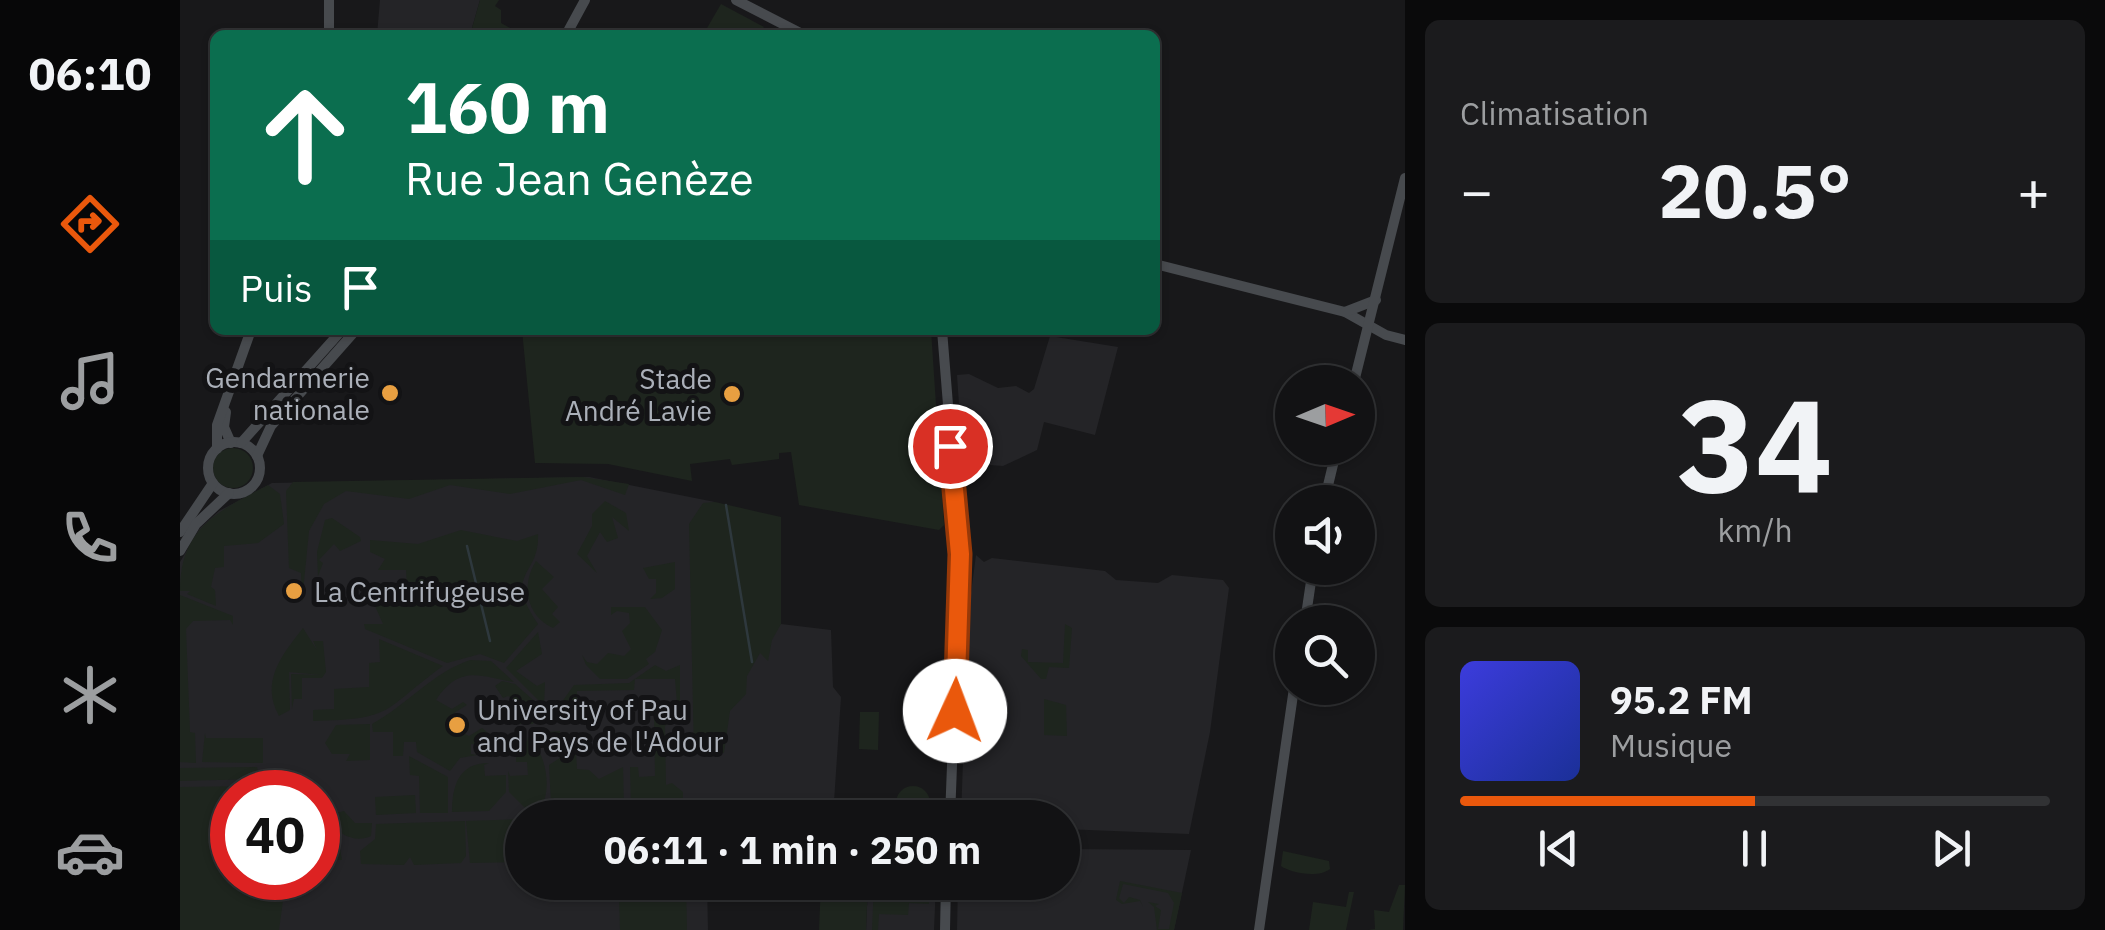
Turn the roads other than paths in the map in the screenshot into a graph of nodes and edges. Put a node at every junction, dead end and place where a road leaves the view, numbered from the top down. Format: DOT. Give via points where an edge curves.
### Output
graph roads {
  1 [pos="330,0"];
  2 [pos="576,0"];
  3 [pos="585,0"];
  4 [pos="736,0"];
  5 [pos="329,30"];
  6 [pos="564,30"];
  7 [pos="565,30"];
  8 [pos="794,30"];
  9 [pos="1405,178"];
  10 [pos="1160,265"];
  11 [pos="1376,300"];
  12 [pos="1345,312"];
  13 [pos="1370,326"];
  14 [pos="249,335"];
  15 [pos="337,335"];
  16 [pos="352,335"];
  17 [pos="942,335"];
  18 [pos="1405,340"];
  19 [pos="1359,365"];
  20 [pos="234,372"];
  21 [pos="236,443"];
  22 [pos="217,449"];
  23 [pos="256,456"];
  24 [pos="213,483"];
  25 [pos="228,494"];
  26 [pos="180,532"];
  27 [pos="180,550"];
  28 [pos="1292,705"];
  29 [pos="950,800"];
  30 [pos="946,900"];
  31 [pos="945,930"];
  32 [pos="1260,930"];
  1 -- 5 [label="main road"];
  2 -- 6 [label="main road"];
  3 -- 7 [label="main road"];
  4 -- 8 [label="main road"];
  9 -- 11 [label="main road"];
  10 -- 12 [label="main road"];
  11 -- 12 [label="main road"];
  11 -- 13 [label="main road"];
  12 -- 13 [label="main road"];
  13 -- 18 [label="main road"];
  13 -- 19 [label="main road"];
  14 -- 20 [label="main road"];
  15 -- 21 [label="main road"];
  16 -- 23 [label="main road" via="271,426"];
  17 -- 29 [label="main road" via="957,543"];
  20 -- 21 [label="main road" via="224,427"];
  20 -- 22 [label="main road" via="216,425"];
  21 -- 22 [label="main road"];
  21 -- 23 [label="main road"];
  22 -- 24 [label="main road" via="209,462"];
  23 -- 25 [label="main road" via="259,474 252,486"];
  24 -- 25 [label="main road"];
  24 -- 26 [label="main road"];
  25 -- 27 [label="main road"];
  28 -- 32 [label="main road"];
  30 -- 31 [label="main road"];
}
